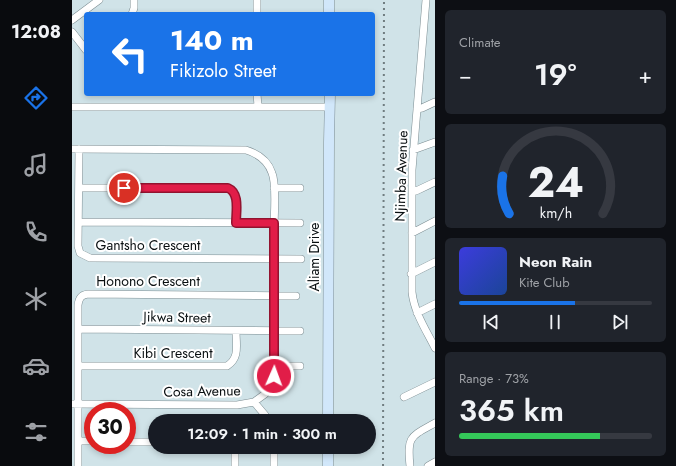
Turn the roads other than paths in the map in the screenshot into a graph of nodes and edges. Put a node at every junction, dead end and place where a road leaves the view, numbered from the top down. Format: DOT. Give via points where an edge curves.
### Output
graph roads {
  1 [pos="99,0"];
  2 [pos="134,0"];
  3 [pos="257,0"];
  4 [pos="329,0"];
  5 [pos="426,0"];
  6 [pos="132,12"];
  7 [pos="256,12"];
  8 [pos="330,12"];
  9 [pos="72,20"];
  10 [pos="72,32"];
  11 [pos="84,47"];
  12 [pos="257,96"];
  13 [pos="330,96"];
  14 [pos="435,102"];
  15 [pos="258,106"];
  16 [pos="72,107"];
  17 [pos="330,107"];
  18 [pos="417,109"];
  19 [pos="435,142"];
  20 [pos="75,149"];
  21 [pos="413,150"];
  22 [pos="435,182"];
  23 [pos="79,188"];
  24 [pos="274,188"];
  25 [pos="300,188"];
  26 [pos="412,191"];
  27 [pos="435,221"];
  28 [pos="79,222"];
  29 [pos="236,223"];
  30 [pos="274,223"];
  31 [pos="300,223"];
  32 [pos="412,233"];
  33 [pos="301,259"];
  34 [pos="274,260"];
  35 [pos="435,262"];
  36 [pos="412,274"];
  37 [pos="274,295"];
  38 [pos="296,296"];
  39 [pos="435,304"];
  40 [pos="417,313"];
  41 [pos="79,329"];
  42 [pos="236,331"];
  43 [pos="274,331"];
  44 [pos="300,331"];
  45 [pos="434,345"];
  46 [pos="79,366"];
  47 [pos="274,366"];
  48 [pos="300,366"];
  49 [pos="435,382"];
  50 [pos="404,397"];
  51 [pos="254,402"];
  52 [pos="75,404"];
  53 [pos="265,414"];
  54 [pos="328,414"];
  55 [pos="435,423"];
  56 [pos="78,441"];
  57 [pos="84,441"];
  58 [pos="136,442"];
  59 [pos="148,442"];
  60 [pos="235,454"];
  61 [pos="274,454"];
  62 [pos="328,454"];
  63 [pos="435,462"];
  64 [pos="78,466"];
  65 [pos="235,466"];
  66 [pos="274,466"];
  67 [pos="328,466"];
  68 [pos="410,466"];
  69 [pos="428,466"];
  1 -- 9 [label="street"];
  2 -- 6 [label="street"];
  3 -- 7 [label="street"];
  4 -- 8 [label="street"];
  5 -- 18 [label="street, Njimba Avenue"];
  10 -- 11 [label="street"];
  12 -- 15 [label="street"];
  13 -- 17 [label="street, Aliam Drive"];
  14 -- 18 [label="street"];
  15 -- 16 [label="street"];
  15 -- 17 [label="street"];
  17 -- 54 [label="street, Aliam Drive"];
  18 -- 21 [label="street, Njimba Avenue"];
  19 -- 21 [label="street"];
  20 -- 23 [label="street, Gantsho Crescent"];
  20 -- 24 [label="street, Cosa Avenue" via="246,150 253,152 268,164 273,175"];
  21 -- 26 [label="street, Njimba Avenue"];
  22 -- 26 [label="street"];
  23 -- 28 [label="street, Gantsho Crescent"];
  23 -- 29 [label="street" via="228,188 235,194"];
  24 -- 25 [label="street"];
  24 -- 30 [label="street, Cosa Avenue"];
  26 -- 32 [label="street, Njimba Avenue"];
  27 -- 32 [label="street"];
  28 -- 29 [label="street"];
  28 -- 34 [label="street, Gantsho Crescent" via="79,250 90,258"];
  29 -- 30 [label="street"];
  30 -- 31 [label="street"];
  30 -- 34 [label="street, Cosa Avenue"];
  32 -- 36 [label="street, Njimba Avenue"];
  33 -- 34 [label="street"];
  34 -- 37 [label="street, Cosa Avenue"];
  35 -- 36 [label="street"];
  36 -- 40 [label="street, Njimba Avenue" via="412,298"];
  37 -- 38 [label="street"];
  37 -- 41 [label="street, Honono Crescent" via="88,294 79,300"];
  37 -- 43 [label="street, Cosa Avenue"];
  39 -- 40 [label="street"];
  40 -- 45 [label="street, Njimba Avenue"];
  41 -- 42 [label="street, Jikwa Street"];
  41 -- 46 [label="street, Honono Crescent"];
  42 -- 43 [label="street, Jikwa Street"];
  42 -- 46 [label="street, Kibi Crescent" via="236,356 227,366"];
  43 -- 44 [label="street"];
  43 -- 47 [label="street, Cosa Avenue"];
  46 -- 52 [label="street, Honono Crescent"];
  47 -- 48 [label="street"];
  47 -- 51 [label="street, Cosa Avenue" via="271,384 265,394"];
  49 -- 50 [label="street"];
  51 -- 52 [label="street, Cosa Avenue" via="237,405"];
  51 -- 53 [label="street"];
  52 -- 56 [label="street, Honono Crescent"];
  55 -- 68 [label="street" via="412,438 409,446"];
  56 -- 57 [label="street"];
  56 -- 64 [label="street, Honono Crescent"];
  58 -- 59 [label="street"];
  60 -- 65 [label="street"];
  61 -- 66 [label="street"];
  62 -- 67 [label="street"];
  63 -- 69 [label="street"];
}
